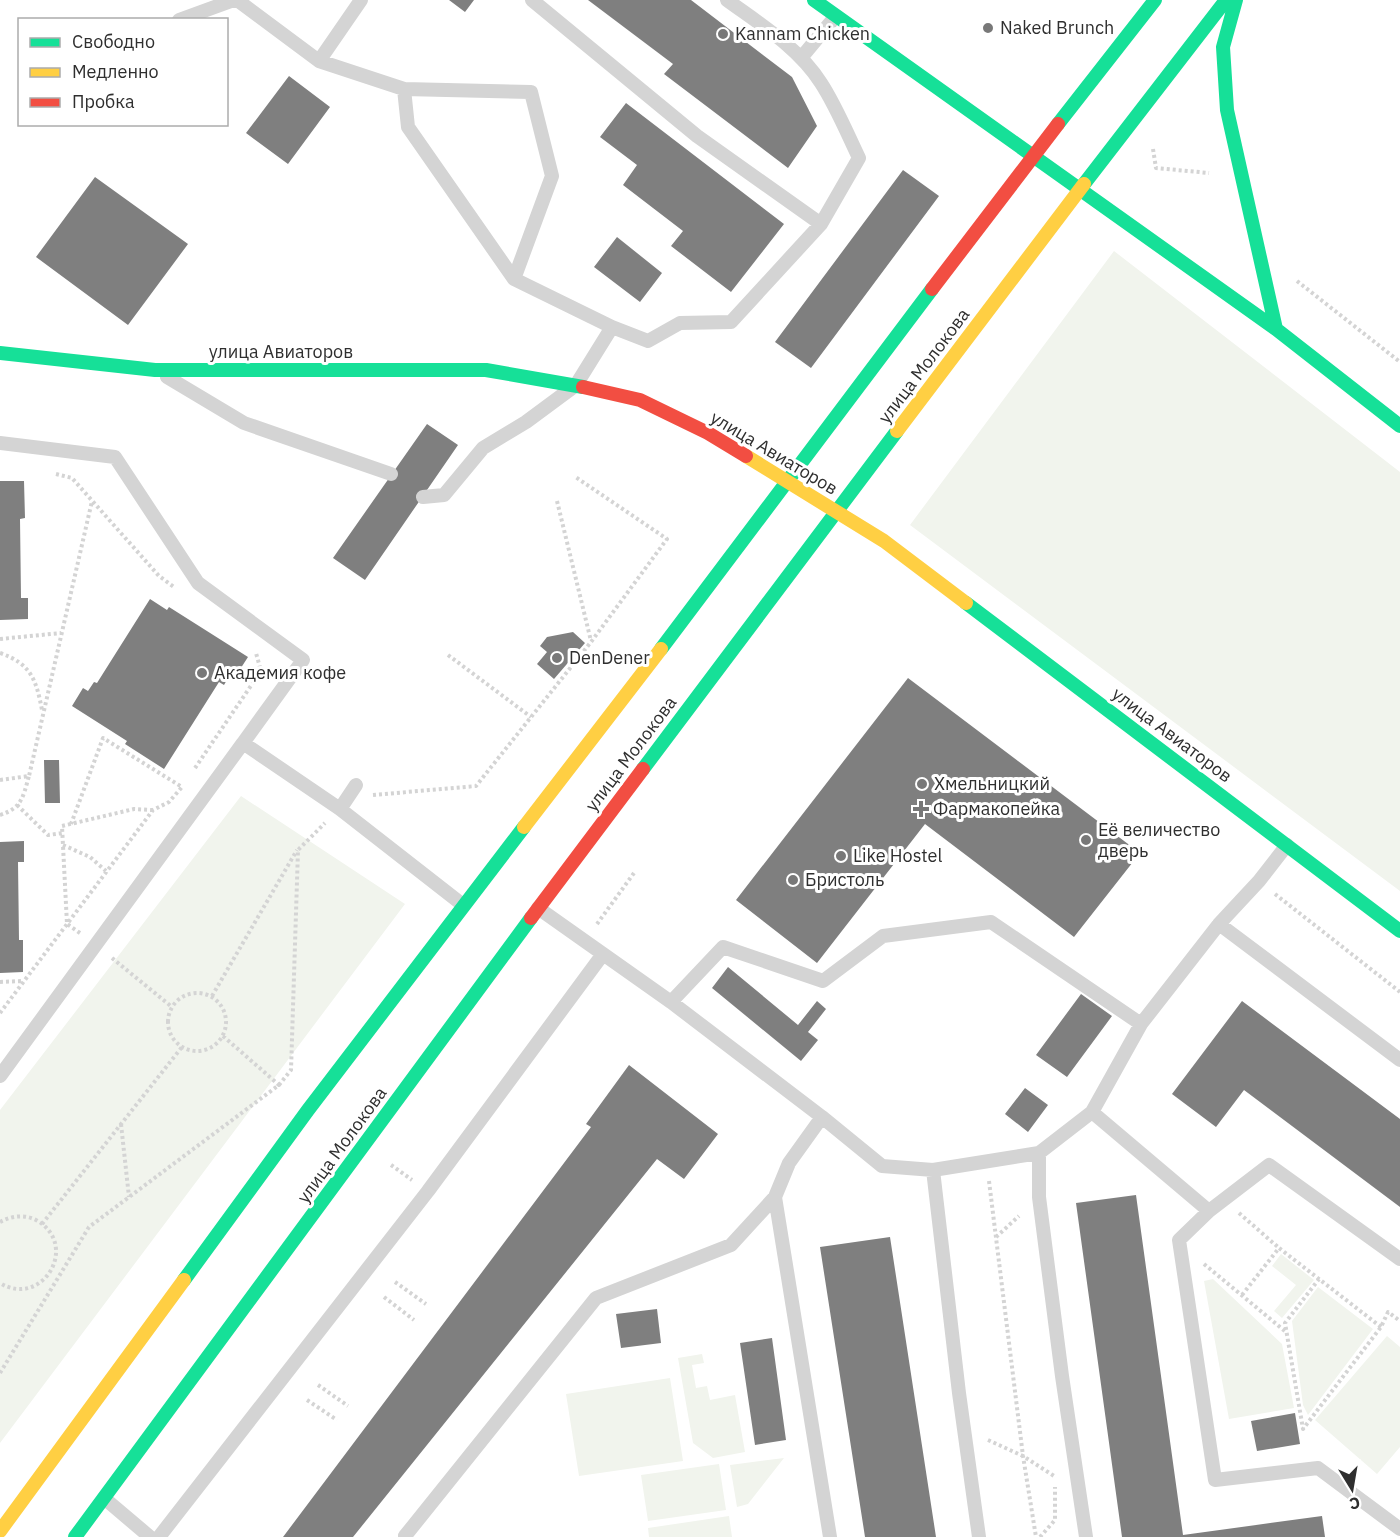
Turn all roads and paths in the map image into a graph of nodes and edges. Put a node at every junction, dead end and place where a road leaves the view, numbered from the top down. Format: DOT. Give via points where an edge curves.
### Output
graph roads {
  1 [pos="235,0"];
  2 [pos="361,0"];
  3 [pos="532,0"];
  4 [pos="727,0"];
  5 [pos="814,0"];
  6 [pos="1155,0"];
  7 [pos="1226,0"];
  8 [pos="1236,0"];
  9 [pos="835,17"];
  10 [pos="185,18"];
  11 [pos="801,58"];
  12 [pos="319,61"];
  13 [pos="404,89"];
  14 [pos="1153,149"];
  15 [pos="1034,155"];
  16 [pos="1219,174"];
  17 [pos="1081,189"];
  18 [pos="821,224"];
  19 [pos="1291,277"];
  20 [pos="514,279"];
  21 [pos="612,327"];
  22 [pos="1276,329"];
  23 [pos="0,354"];
  24 [pos="1400,362"];
  25 [pos="155,370"];
  26 [pos="576,385"];
  27 [pos="1400,426"];
  28 [pos="0,443"];
  29 [pos="52,472"];
  30 [pos="391,474"];
  31 [pos="574,476"];
  32 [pos="787,480"];
  33 [pos="423,497"];
  34 [pos="92,500"];
  35 [pos="557,501"];
  36 [pos="836,512"];
  37 [pos="178,590"];
  38 [pos="61,633"];
  39 [pos="0,639"];
  40 [pos="591,642"];
  41 [pos="253,644"];
  42 [pos="0,653"];
  43 [pos="448,655"];
  44 [pos="43,714"];
  45 [pos="531,717"];
  46 [pos="243,743"];
  47 [pos="28,776"];
  48 [pos="0,780"];
  49 [pos="356,785"];
  50 [pos="182,787"];
  51 [pos="202,800"];
  52 [pos="344,803"];
  53 [pos="17,805"];
  54 [pos="153,810"];
  55 [pos="0,815"];
  56 [pos="71,824"];
  57 [pos="63,833"];
  58 [pos="1287,844"];
  59 [pos="63,845"];
  60 [pos="298,850"];
  61 [pos="106,871"];
  62 [pos="634,873"];
  63 [pos="1259,881"];
  64 [pos="463,904"];
  65 [pos="538,908"];
  66 [pos="68,924"];
  67 [pos="1219,924"];
  68 [pos="1400,931"];
  69 [pos="585,939"];
  70 [pos="96,945"];
  71 [pos="603,954"];
  72 [pos="24,981"];
  73 [pos="0,982"];
  74 [pos="1400,992"];
  75 [pos="212,996"];
  76 [pos="672,1002"];
  77 [pos="172,1007"];
  78 [pos="0,1013"];
  79 [pos="1141,1024"];
  80 [pos="223,1036"];
  81 [pos="182,1047"];
  82 [pos="1400,1060"];
  83 [pos="0,1076"];
  84 [pos="279,1085"];
  85 [pos="1092,1112"];
  86 [pos="822,1117"];
  87 [pos="121,1124"];
  88 [pos="1039,1153"];
  89 [pos="986,1162"];
  90 [pos="933,1170"];
  91 [pos="129,1197"];
  92 [pos="775,1197"];
  93 [pos="1209,1211"];
  94 [pos="0,1222"];
  95 [pos="42,1224"];
  96 [pos="1251,1224"];
  97 [pos="1280,1248"];
  98 [pos="1400,1259"];
  99 [pos="1207,1267"];
  100 [pos="1318,1279"];
  101 [pos="395,1282"];
  102 [pos="0,1283"];
  103 [pos="1242,1295"];
  104 [pos="384,1297"];
  105 [pos="426,1304"];
  106 [pos="414,1320"];
  107 [pos="1400,1321"];
  108 [pos="1381,1327"];
  109 [pos="1287,1333"];
  110 [pos="0,1373"];
  111 [pos="318,1385"];
  112 [pos="307,1400"];
  113 [pos="348,1407"];
  114 [pos="337,1420"];
  115 [pos="984,1438"];
  116 [pos="1023,1456"];
  117 [pos="104,1498"];
  118 [pos="1400,1529"];
  119 [pos="0,1531"];
  120 [pos="75,1537"];
  121 [pos="150,1537"];
  122 [pos="159,1537"];
  123 [pos="406,1537"];
  124 [pos="830,1537"];
  125 [pos="980,1537"];
  126 [pos="1038,1537"];
  127 [pos="1086,1537"];
  1 -- 10 [label="lane"];
  1 -- 12 [label="lane"];
  2 -- 12 [label="lane"];
  3 -- 18 [label="lane" via="697,136"];
  4 -- 11 [label="lane"];
  5 -- 9 [label="main road"];
  6 -- 15 [label="main road"];
  7 -- 17 [label="main road, улица Молокова"];
  8 -- 22 [label="main road" via="1223,47 1227,110"];
  9 -- 11 [label="lane"];
  9 -- 15 [label="main road"];
  11 -- 18 [label="lane" via="821,82 859,158"];
  12 -- 13 [label="lane"];
  13 -- 20 [label="lane" via="408,127"];
  13 -- 20 [label="lane" via="531,92 552,176"];
  14 -- 16 [label="path" via="1156,168"];
  15 -- 17 [label="main road"];
  15 -- 32 [label="main road"];
  17 -- 22 [label="main road"];
  17 -- 36 [label="main road, улица Молокова"];
  18 -- 21 [label="lane" via="731,322 680,323 648,341"];
  19 -- 24 [label="path"];
  20 -- 21 [label="lane"];
  21 -- 26 [label="lane"];
  22 -- 27 [label="main road"];
  23 -- 25 [label="main road, улица Авиаторов"];
  25 -- 26 [label="main road, улица Авиаторов" via="486,370"];
  25 -- 30 [label="lane" via="244,423"];
  26 -- 32 [label="main road, улица Авиаторов" via="640,400 708,433"];
  26 -- 33 [label="lane" via="483,448 444,495"];
  28 -- 46 [label="lane" via="115,457 198,583 303,660"];
  29 -- 34 [label="path" via="72,478"];
  31 -- 40 [label="path" via="667,539"];
  32 -- 36 [label="main road, улица Авиаторов"];
  32 -- 64 [label="main road" via="720,573"];
  34 -- 37 [label="path" via="159,576"];
  34 -- 38 [label="path"];
  35 -- 40 [label="path"];
  36 -- 58 [label="main road, улица Авиаторов" via="884,541"];
  36 -- 65 [label="main road, улица Молокова"];
  38 -- 39 [label="path"];
  38 -- 44 [label="path"];
  40 -- 45 [label="path"];
  41 -- 50 [label="path" via="261,671"];
  42 -- 44 [label="path" via="29,669"];
  43 -- 45 [label="path"];
  44 -- 47 [label="path"];
  45 -- 52 [label="path" via="476,786"];
  46 -- 51 [label="lane"];
  46 -- 52 [label="lane"];
  47 -- 48 [label="path"];
  47 -- 53 [label="path" via="23,800"];
  49 -- 52 [label="lane"];
  50 -- 51 [label="path"];
  50 -- 54 [label="path" via="169,802"];
  50 -- 56 [label="path" via="103,738"];
  51 -- 70 [label="lane"];
  52 -- 60 [label="path"];
  52 -- 64 [label="lane"];
  53 -- 55 [label="path"];
  53 -- 57 [label="path" via="48,835"];
  54 -- 56 [label="path" via="134,809"];
  54 -- 61 [label="path"];
  56 -- 57 [label="path" via="62,826"];
  57 -- 59 [label="path"];
  58 -- 63 [label="lane"];
  58 -- 68 [label="main road, улица Авиаторов"];
  59 -- 61 [label="path" via="90,857"];
  59 -- 66 [label="path"];
  60 -- 75 [label="path"];
  60 -- 84 [label="path" via="291,1070"];
  61 -- 66 [label="path"];
  62 -- 69 [label="path"];
  63 -- 67 [label="lane"];
  63 -- 74 [label="path"];
  64 -- 119 [label="main road"];
  65 -- 69 [label="lane"];
  65 -- 117 [label="main road, улица Молокова"];
  66 -- 70 [label="path"];
  66 -- 72 [label="path"];
  67 -- 79 [label="lane"];
  67 -- 82 [label="lane"];
  69 -- 71 [label="lane"];
  70 -- 77 [label="path"];
  70 -- 83 [label="lane"];
  71 -- 76 [label="lane"];
  71 -- 122 [label="lane" via="428,1191"];
  72 -- 73 [label="path"];
  72 -- 78 [label="path"];
  75 -- 77 [label="path" via="193,993 183,996"];
  75 -- 80 [label="path" via="224,1011"];
  76 -- 79 [label="lane" via="723,947 823,981 883,936 991,922"];
  76 -- 86 [label="lane"];
  77 -- 81 [label="path" via="170,1031"];
  79 -- 85 [label="lane"];
  80 -- 81 [label="path" via="202,1050"];
  80 -- 84 [label="path"];
  81 -- 87 [label="path"];
  84 -- 91 [label="path"];
  85 -- 88 [label="lane"];
  85 -- 93 [label="lane"];
  86 -- 90 [label="lane" via="882,1166"];
  86 -- 92 [label="lane" via="789,1163"];
  87 -- 91 [label="path"];
  87 -- 95 [label="path"];
  88 -- 89 [label="lane"];
  88 -- 127 [label="lane" via="1041,1208"];
  89 -- 90 [label="lane"];
  89 -- 116 [label="path"];
  90 -- 125 [label="lane"];
  91 -- 110 [label="path" via="89,1227"];
  92 -- 123 [label="lane" via="731,1245 596,1298"];
  92 -- 124 [label="lane"];
  93 -- 98 [label="lane" via="1269,1165"];
  93 -- 118 [label="lane" via="1179,1240 1215,1480 1317,1468"];
  94 -- 95 [label="path" via="19,1216"];
  95 -- 102 [label="path" via="55,1242 54,1265 49,1274 31,1287 18,1289"];
  96 -- 97 [label="path"];
  97 -- 100 [label="path"];
  97 -- 103 [label="path"];
  99 -- 103 [label="path"];
  100 -- 108 [label="path"];
  100 -- 109 [label="path" via="1285,1323"];
  101 -- 105 [label="path"];
  103 -- 109 [label="path"];
  104 -- 106 [label="path"];
  107 -- 108 [label="path" via="1388,1312"];
  108 -- 109 [label="path" via="1303,1429"];
  111 -- 113 [label="path"];
  112 -- 114 [label="path"];
  115 -- 116 [label="path"];
  116 -- 126 [label="path"];
  116 -- 126 [label="path" via="1054,1476 1055,1520"];
  117 -- 120 [label="main road, улица Молокова"];
  117 -- 121 [label="lane"];
}
